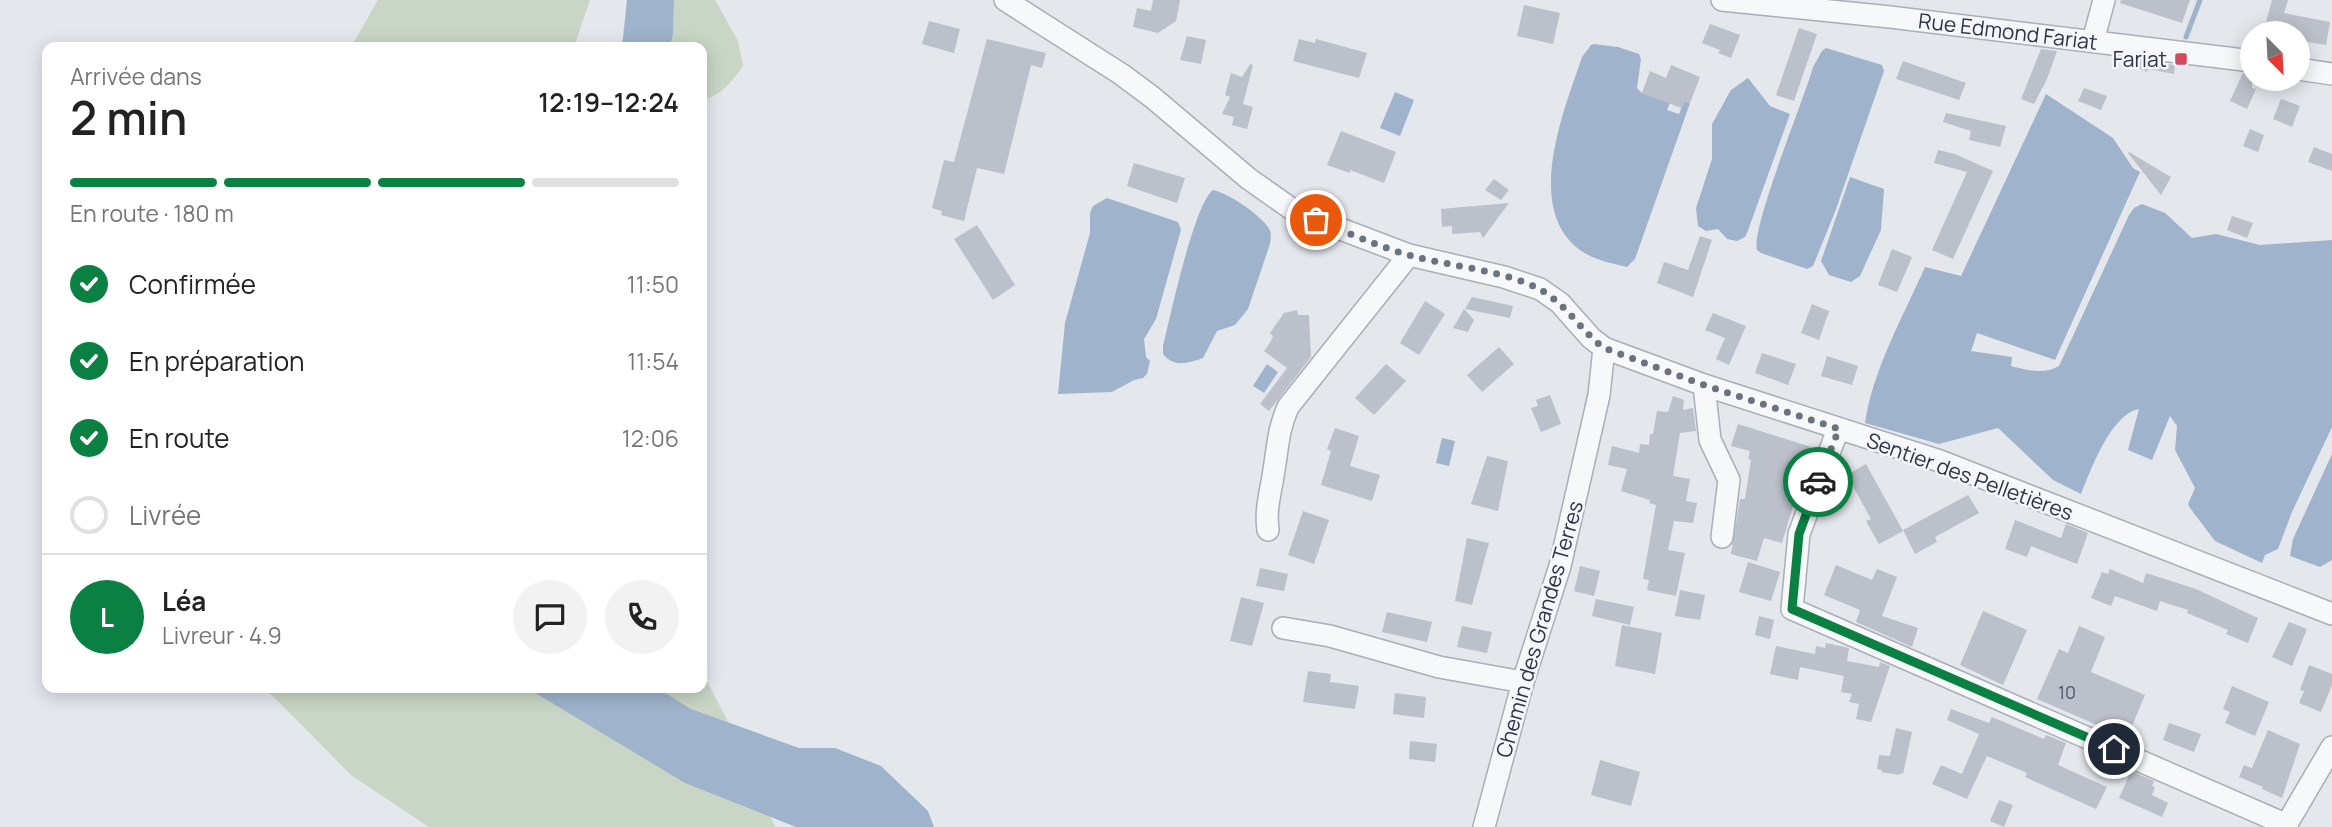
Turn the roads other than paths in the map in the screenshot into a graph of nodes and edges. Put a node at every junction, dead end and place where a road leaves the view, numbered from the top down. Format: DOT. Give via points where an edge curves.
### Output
graph roads {
  1 [pos="1005,0"];
  2 [pos="1722,0"];
  3 [pos="2104,0"];
  4 [pos="2093,41"];
  5 [pos="2240,59"];
  6 [pos="2310,71"];
  7 [pos="2332,74"];
  8 [pos="1409,255"];
  9 [pos="1604,348"];
  10 [pos="1704,385"];
  11 [pos="1839,429"];
  12 [pos="1268,530"];
  13 [pos="1722,537"];
  14 [pos="2332,614"];
  15 [pos="1283,628"];
  16 [pos="1523,682"];
  17 [pos="2332,747"];
  18 [pos="2286,826"];
  19 [pos="1484,827"];
  1 -- 8 [label="street" via="1121,74 1296,212"];
  2 -- 4 [label="street, Rue Edmond Fariat"];
  3 -- 4 [label="street"];
  4 -- 5 [label="street, Rue Edmond Fariat"];
  6 -- 7 [label="street"];
  8 -- 9 [label="street" via="1540,289"];
  8 -- 12 [label="street" via="1288,407 1279,430 1265,511"];
  9 -- 10 [label="street, Sentier des Pelletières"];
  9 -- 16 [label="street, Chemin des Grandes Terres" via="1599,395 1560,566"];
  10 -- 11 [label="street, Sentier des Pelletières"];
  10 -- 13 [label="street" via="1710,440 1729,480"];
  11 -- 14 [label="street, Sentier des Pelletières" via="1940,461"];
  11 -- 18 [label="street" via="1799,534 1792,609"];
  15 -- 16 [label="street" via="1330,636 1439,667"];
  16 -- 19 [label="street, Chemin des Grandes Terres"];
  17 -- 18 [label="street"];
}
